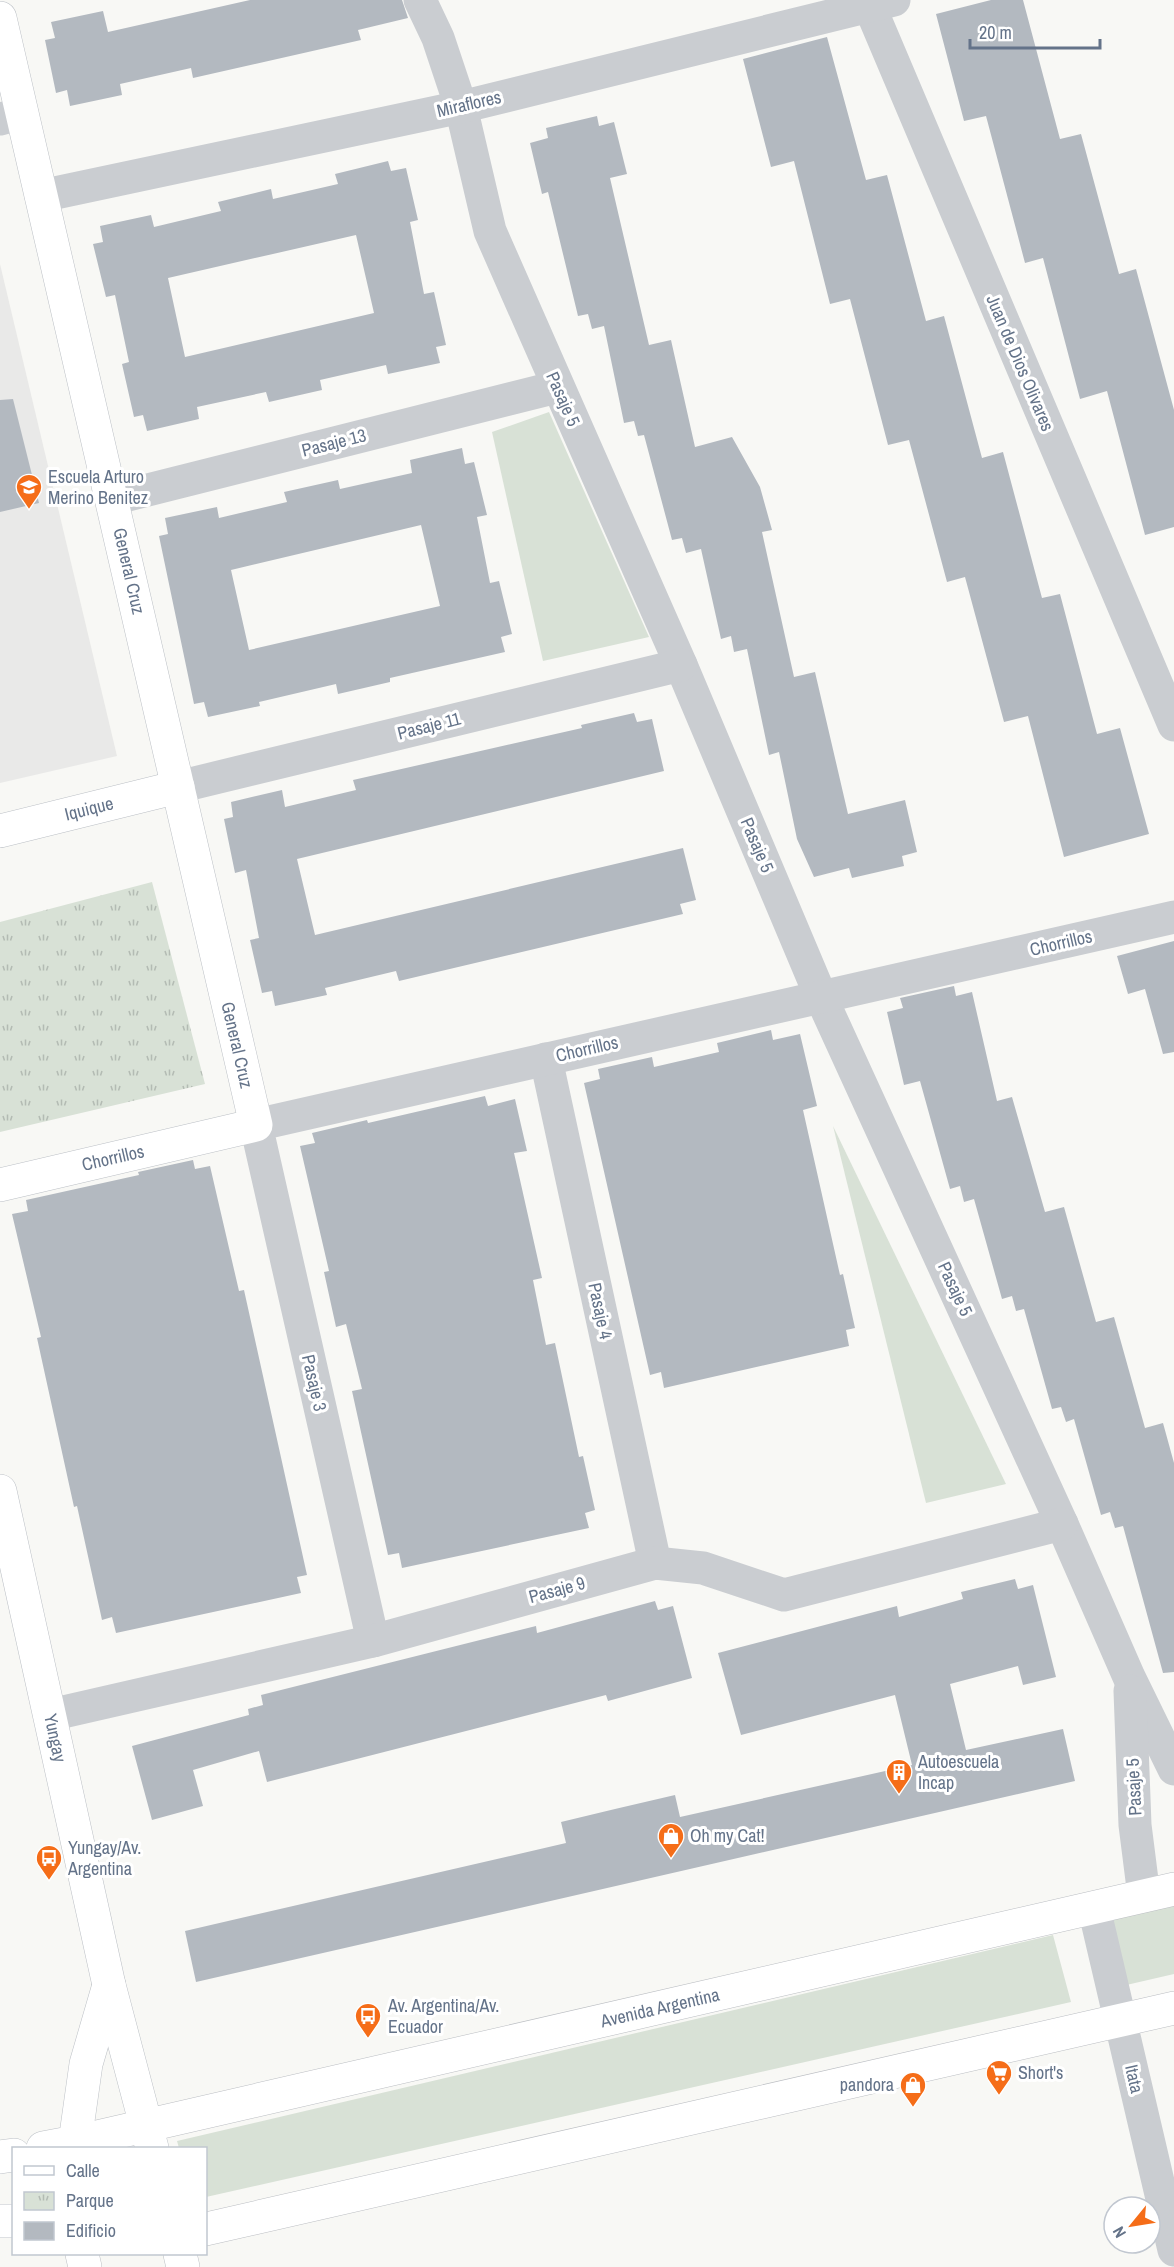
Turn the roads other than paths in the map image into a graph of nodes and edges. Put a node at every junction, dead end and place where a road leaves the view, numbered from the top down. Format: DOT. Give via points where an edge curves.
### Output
graph roads {
  1 [pos="420,0"];
  2 [pos="876,2"];
  3 [pos="0,18"];
  4 [pos="461,107"];
  5 [pos="11,116"];
  6 [pos="41,196"];
  7 [pos="557,387"];
  8 [pos="112,499"];
  9 [pos="681,664"];
  10 [pos="1174,725"];
  11 [pos="178,787"];
  12 [pos="0,831"];
  13 [pos="1174,917"];
  14 [pos="821,997"];
  15 [pos="546,1059"];
  16 [pos="256,1125"];
  17 [pos="0,1185"];
  18 [pos="0,1491"];
  19 [pos="1062,1524"];
  20 [pos="655,1563"];
  21 [pos="373,1641"];
  22 [pos="1129,1677"];
  23 [pos="50,1714"];
  24 [pos="1174,1769"];
  25 [pos="1159,1893"];
  26 [pos="1094,1908"];
  27 [pos="109,1985"];
  28 [pos="1174,2008"];
  29 [pos="1120,2020"];
  30 [pos="149,2138"];
  31 [pos="75,2145"];
  32 [pos="54,2147"];
  33 [pos="207,2229"];
  34 [pos="1174,2250"];
  1 -- 4 [label="street, Pasaje 5" via="438,38"];
  2 -- 4 [label="street, Miraflores"];
  2 -- 10 [label="street, Juan de Dios Olivares"];
  3 -- 5 [label="street, General Cruz"];
  4 -- 6 [label="street, Miraflores"];
  4 -- 7 [label="street, Pasaje 5" via="490,231"];
  5 -- 6 [label="street, General Cruz"];
  6 -- 8 [label="street, General Cruz"];
  7 -- 8 [label="street, Pasaje 13"];
  7 -- 9 [label="street, Pasaje 5"];
  8 -- 11 [label="street, General Cruz"];
  9 -- 11 [label="street, Pasaje 11"];
  9 -- 14 [label="street, Pasaje 5"];
  11 -- 12 [label="street, Iquique"];
  11 -- 16 [label="street, General Cruz"];
  13 -- 14 [label="street, Chorrillos"];
  14 -- 15 [label="street, Chorrillos"];
  14 -- 19 [label="street, Pasaje 5"];
  15 -- 16 [label="street, Chorrillos"];
  15 -- 20 [label="street, Pasaje 4"];
  16 -- 17 [label="street, Chorrillos"];
  16 -- 21 [label="street, Pasaje 3"];
  18 -- 23 [label="street, Yungay"];
  19 -- 20 [label="street, Pasaje 9" via="784,1595 703,1568"];
  19 -- 22 [label="street, Pasaje 5"];
  20 -- 21 [label="street, Pasaje 9"];
  21 -- 23 [label="street, Pasaje 9"];
  22 -- 24 [label="street, Pasaje 5"];
  22 -- 25 [label="street, Pasaje 5" via="1135,1825"];
  23 -- 27 [label="street, Yungay"];
  25 -- 26 [label="street, Avenida Argentina"];
  26 -- 29 [label="street, Itata"];
  26 -- 30 [label="street, Avenida Argentina"];
  27 -- 30 [label="street, Yungay"];
  27 -- 31 [label="street, Yungay" via="86,2064"];
  28 -- 29 [label="street"];
  29 -- 33 [label="street"];
  29 -- 34 [label="street, Itata"];
  30 -- 31 [label="street, Avenida Argentina"];
  31 -- 32 [label="street, Avenida Argentina"];
}
